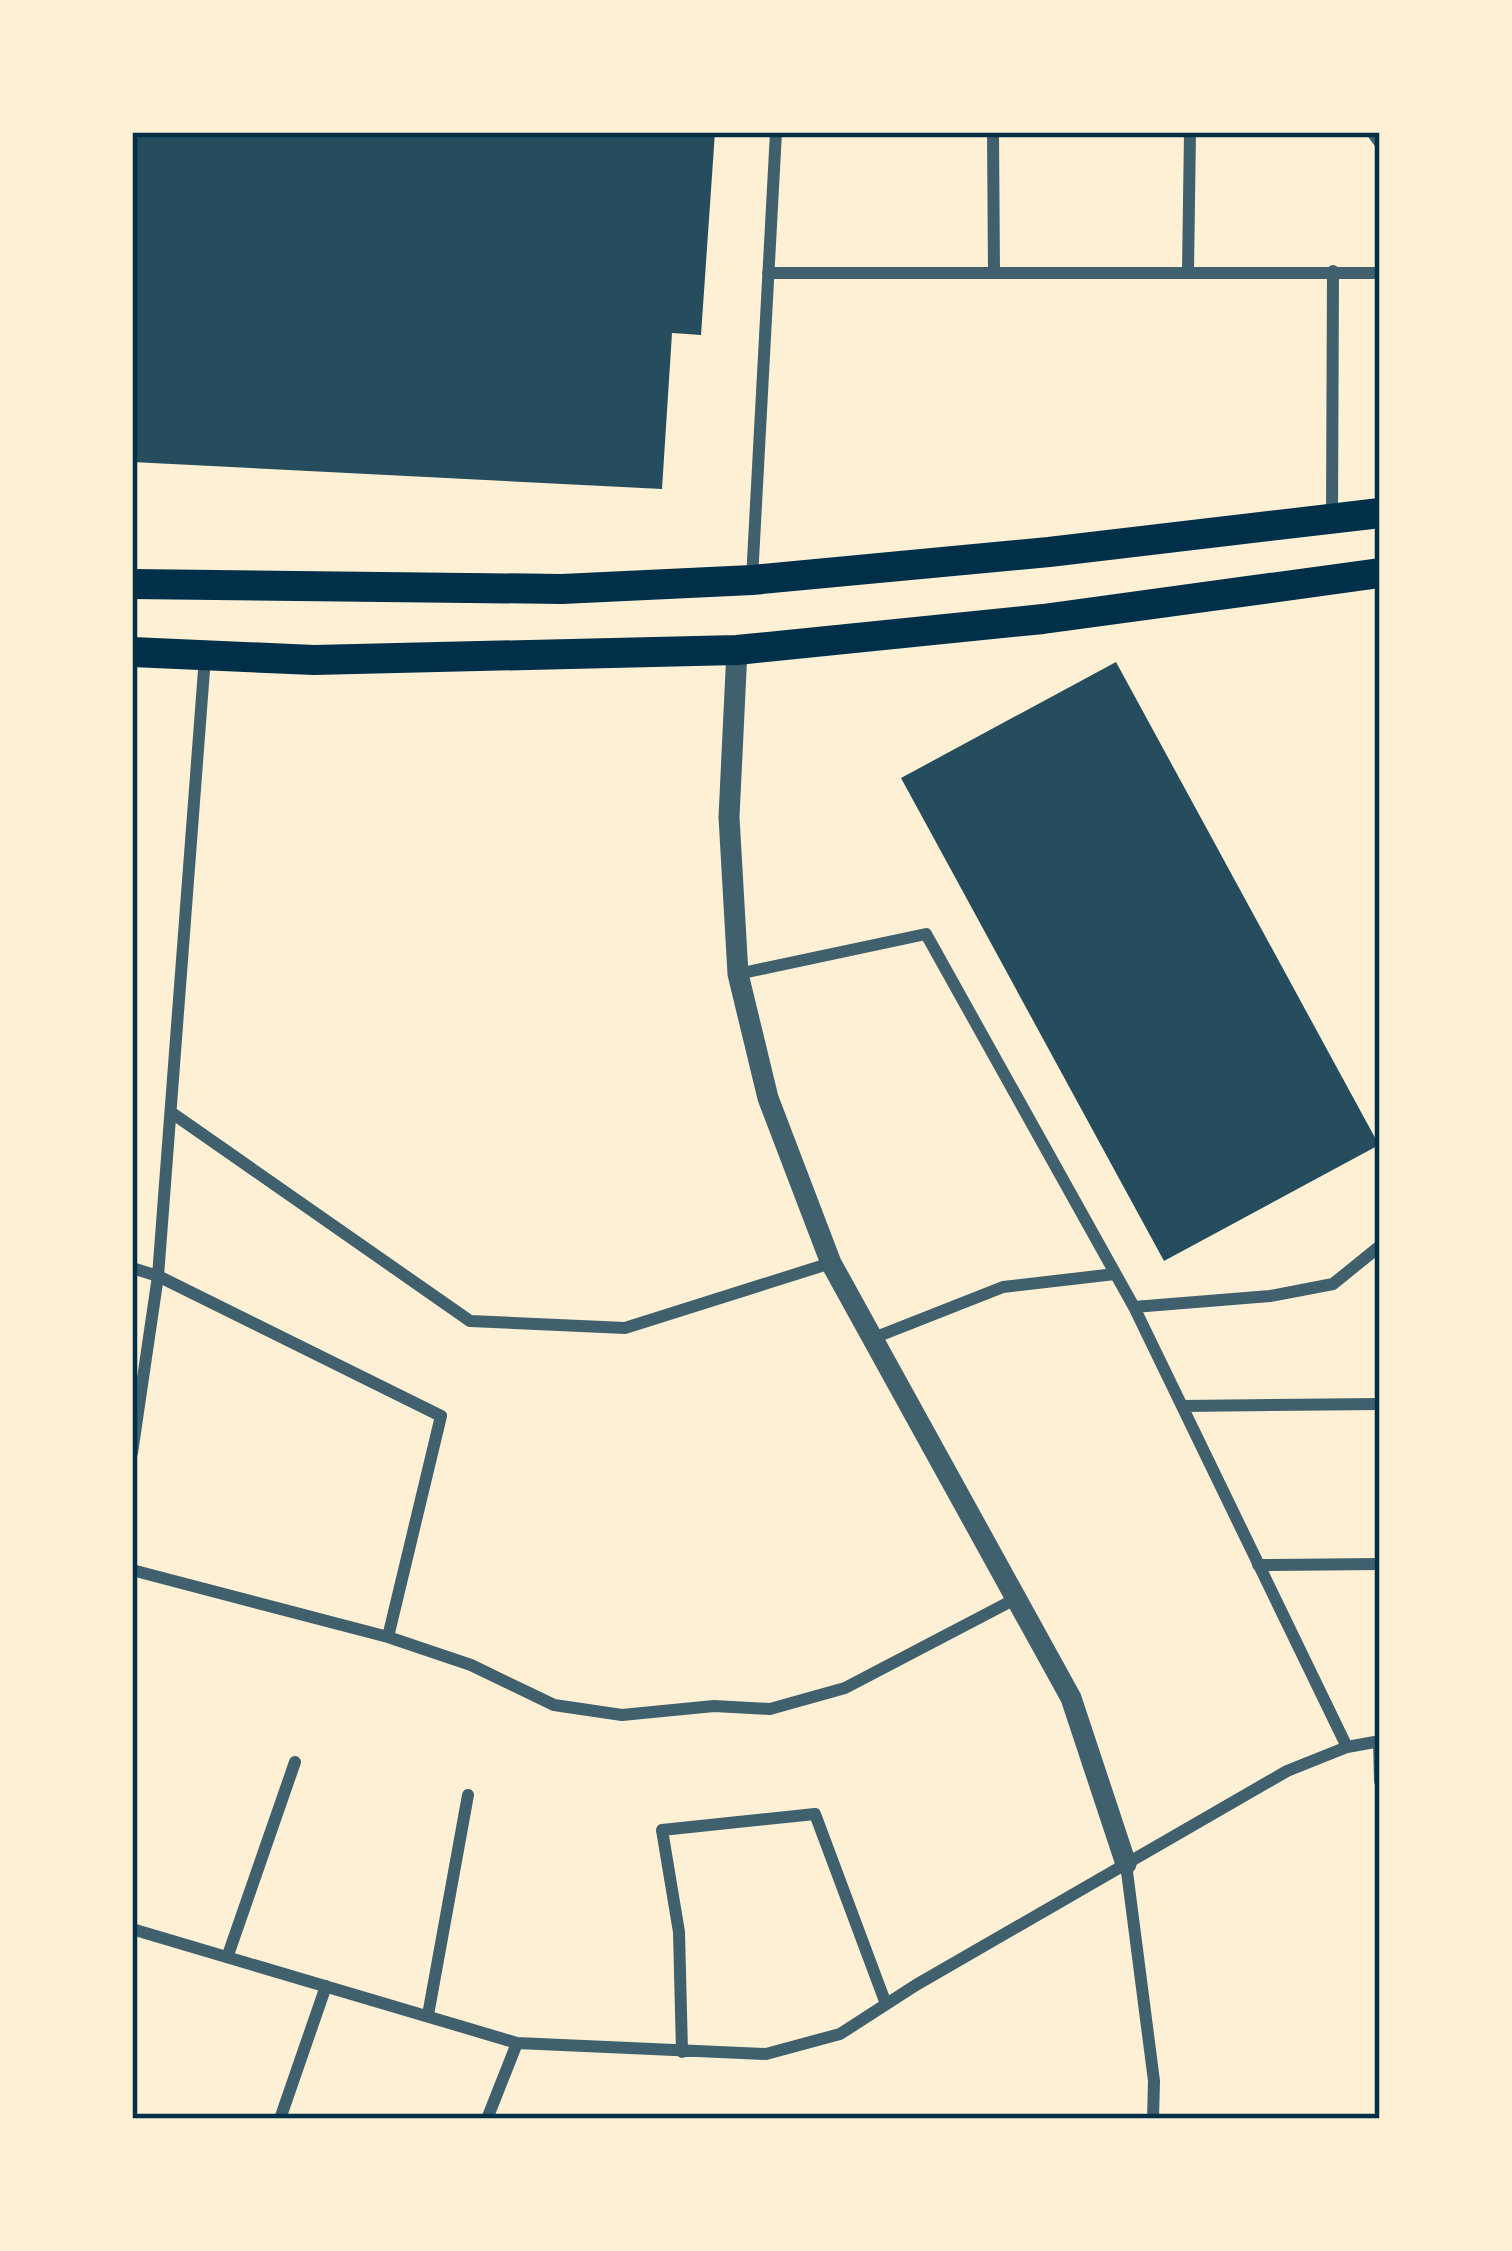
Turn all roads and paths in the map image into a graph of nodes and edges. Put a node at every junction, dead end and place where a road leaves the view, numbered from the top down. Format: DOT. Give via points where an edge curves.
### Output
graph roads {
  1 [pos="776,132"];
  2 [pos="993,132"];
  3 [pos="1190,132"];
  4 [pos="1372,132"];
  5 [pos="1380,143"];
  6 [pos="1187,271"];
  7 [pos="1333,271"];
  8 [pos="994,272"];
  9 [pos="768,273"];
  10 [pos="1380,273"];
  11 [pos="1380,513"];
  12 [pos="1332,517"];
  13 [pos="1380,573"];
  14 [pos="752,580"];
  15 [pos="132,584"];
  16 [pos="737,650"];
  17 [pos="132,652"];
  18 [pos="205,657"];
  19 [pos="738,974"];
  20 [pos="172,1113"];
  21 [pos="1380,1246"];
  22 [pos="831,1263"];
  23 [pos="132,1268"];
  24 [pos="1115,1274"];
  25 [pos="158,1276"];
  26 [pos="1134,1307"];
  27 [pos="870,1339"];
  28 [pos="1380,1404"];
  29 [pos="1181,1406"];
  30 [pos="132,1453"];
  31 [pos="1380,1564"];
  32 [pos="1258,1565"];
  33 [pos="132,1570"];
  34 [pos="1017,1598"];
  35 [pos="388,1637"];
  36 [pos="1380,1741"];
  37 [pos="1347,1747"];
  38 [pos="295,1762"];
  39 [pos="1380,1780"];
  40 [pos="469,1795"];
  41 [pos="1126,1864"];
  42 [pos="132,1929"];
  43 [pos="228,1955"];
  44 [pos="326,1986"];
  45 [pos="886,2004"];
  46 [pos="428,2014"];
  47 [pos="517,2043"];
  48 [pos="682,2052"];
  49 [pos="280,2119"];
  50 [pos="487,2119"];
  51 [pos="1153,2119"];
  1 -- 9 [label="street"];
  2 -- 8 [label="street"];
  3 -- 6 [label="street"];
  4 -- 5 [label="street"];
  6 -- 7 [label="street"];
  6 -- 8 [label="street"];
  7 -- 10 [label="street"];
  7 -- 12 [label="street"];
  8 -- 9 [label="street"];
  9 -- 14 [label="street"];
  11 -- 12 [label="main road"];
  12 -- 14 [label="main road"];
  13 -- 16 [label="main road"];
  14 -- 15 [label="main road" via="562,589"];
  16 -- 18 [label="main road"];
  16 -- 19 [label="street" via="729,817"];
  17 -- 18 [label="main road"];
  18 -- 20 [label="street"];
  19 -- 22 [label="street" via="768,1098"];
  19 -- 24 [label="street" via="926,934"];
  20 -- 22 [label="street" via="470,1321 625,1328"];
  20 -- 25 [label="street"];
  21 -- 26 [label="street" via="1333,1284"];
  22 -- 27 [label="street"];
  23 -- 25 [label="street"];
  24 -- 26 [label="street"];
  24 -- 27 [label="street" via="1004,1287"];
  25 -- 30 [label="street"];
  25 -- 35 [label="street" via="442,1416"];
  26 -- 29 [label="street"];
  27 -- 34 [label="street"];
  28 -- 29 [label="street"];
  29 -- 32 [label="street"];
  31 -- 32 [label="street"];
  32 -- 37 [label="street"];
  33 -- 35 [label="street"];
  34 -- 35 [label="street" via="845,1688 770,1708 622,1715 554,1705"];
  34 -- 41 [label="street" via="1071,1698"];
  36 -- 37 [label="street"];
  36 -- 39 [label="street"];
  37 -- 41 [label="street"];
  38 -- 43 [label="street"];
  40 -- 46 [label="street"];
  41 -- 45 [label="street"];
  41 -- 51 [label="street"];
  42 -- 43 [label="street"];
  43 -- 44 [label="street"];
  44 -- 46 [label="street"];
  44 -- 49 [label="street"];
  45 -- 48 [label="street" via="840,2034 766,2054"];
  45 -- 48 [label="street" via="815,1814 662,1830 679,1932"];
  46 -- 47 [label="street"];
  47 -- 48 [label="street"];
  47 -- 50 [label="street"];
}
